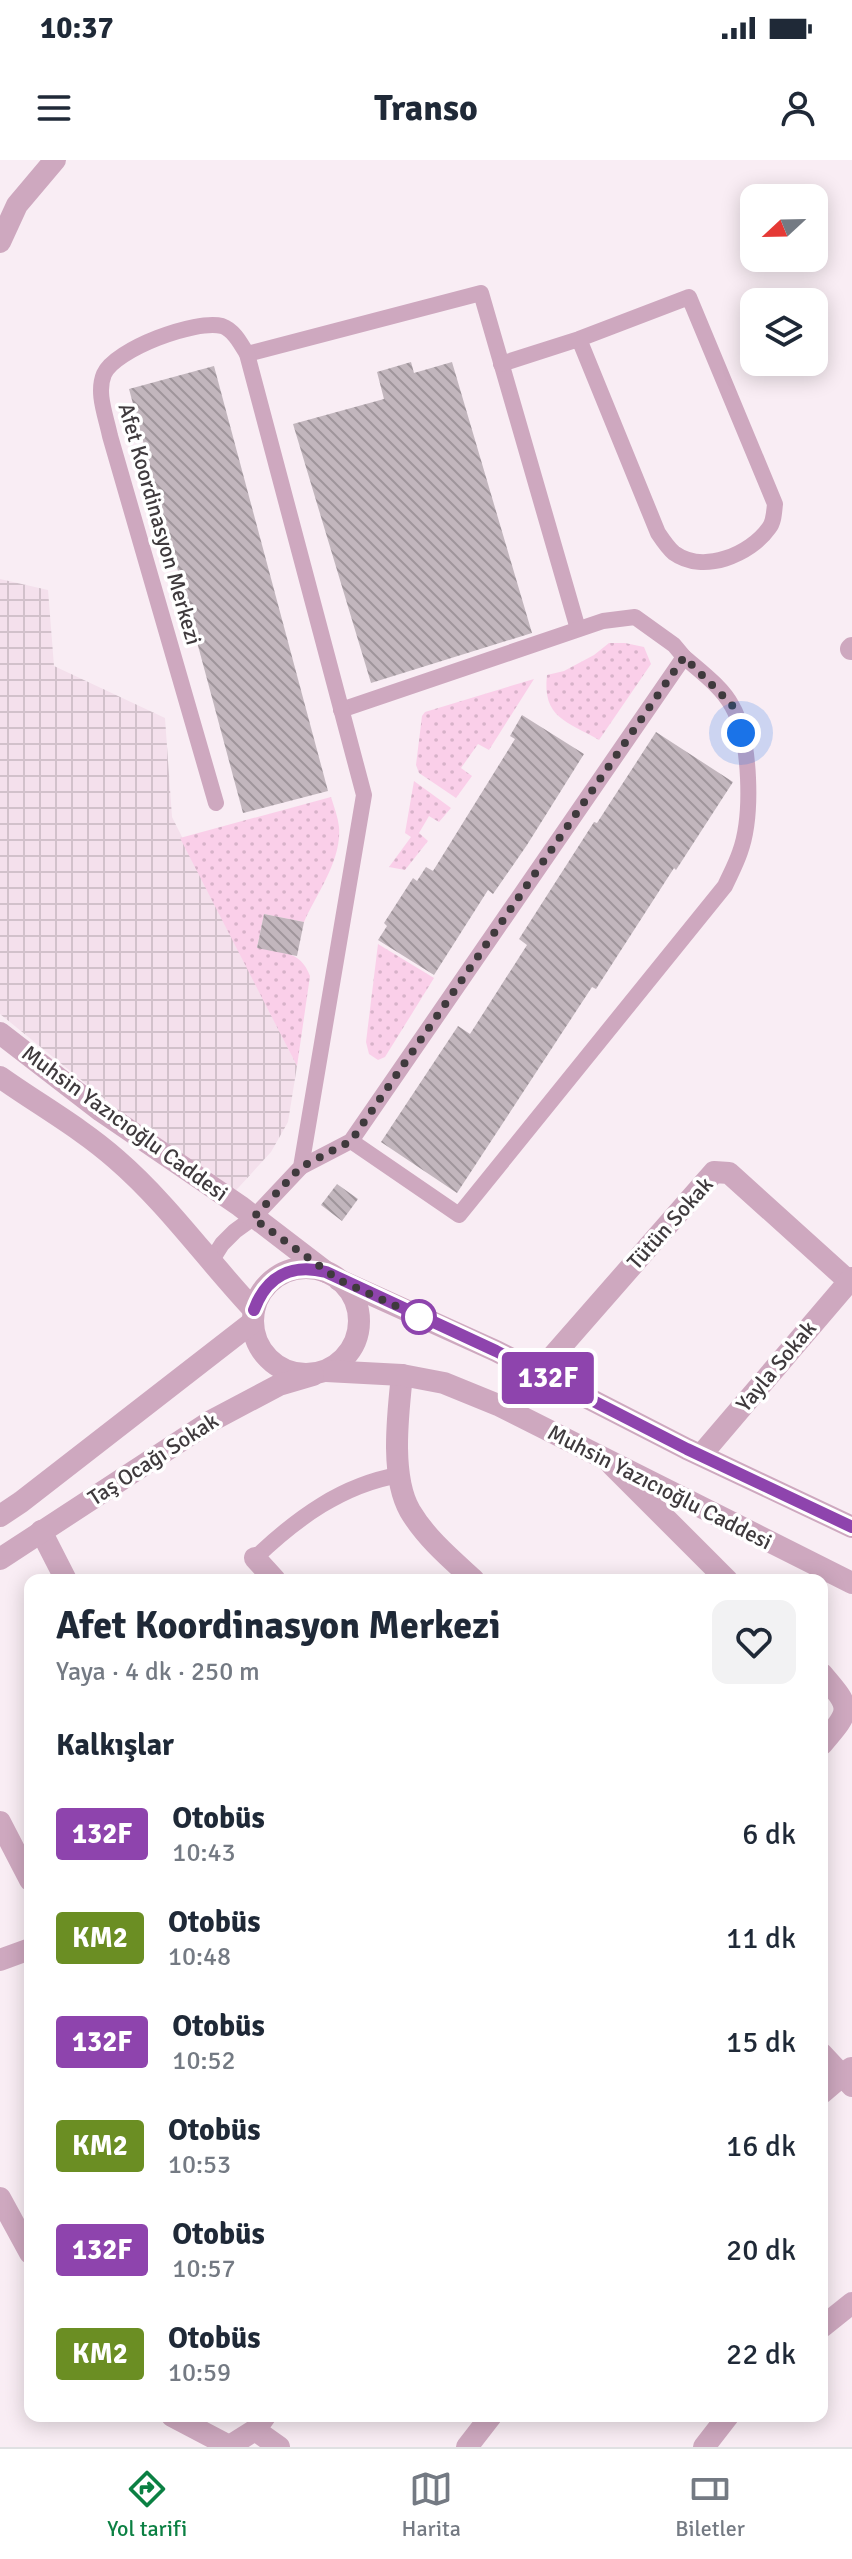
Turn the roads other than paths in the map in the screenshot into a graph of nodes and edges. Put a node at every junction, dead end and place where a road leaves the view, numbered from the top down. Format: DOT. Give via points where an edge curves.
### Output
graph roads {
  1 [pos="55,160"];
  2 [pos="0,242"];
  3 [pos="579,339"];
  4 [pos="247,354"];
  5 [pos="501,364"];
  6 [pos="578,629"];
  7 [pos="684,657"];
  8 [pos="341,710"];
  9 [pos="216,803"];
  10 [pos="0,1033"];
  11 [pos="0,1077"];
  12 [pos="351,1141"];
  13 [pos="301,1167"];
  14 [pos="253,1218"];
  15 [pos="210,1263"];
  16 [pos="333,1276"];
  17 [pos="851,1281"];
  18 [pos="253,1316"];
  19 [pos="320,1373"];
  20 [pos="538,1373"];
  21 [pos="402,1375"];
  22 [pos="701,1455"];
  23 [pos="610,1463"];
  24 [pos="399,1475"];
  25 [pos="21,1502"];
  26 [pos="0,1516"];
  27 [pos="852,1527"];
  28 [pos="41,1531"];
  29 [pos="255,1558"];
  30 [pos="0,1559"];
  31 [pos="63,1574"];
  32 [pos="270,1574"];
  33 [pos="468,1574"];
  34 [pos="721,1574"];
  35 [pos="852,1583"];
  36 [pos="828,1680"];
  37 [pos="850,1706"];
  38 [pos="828,1738"];
  39 [pos="0,1822"];
  40 [pos="24,1868"];
  41 [pos="24,1951"];
  42 [pos="0,1960"];
  43 [pos="828,2059"];
  44 [pos="849,2076"];
  45 [pos="828,2089"];
  46 [pos="0,2198"];
  47 [pos="24,2242"];
  48 [pos="852,2303"];
  49 [pos="828,2322"];
  50 [pos="183,2422"];
  51 [pos="486,2422"];
  52 [pos="723,2422"];
  53 [pos="260,2423"];
  54 [pos="229,2446"];
  55 [pos="279,2447"];
  56 [pos="467,2447"];
  57 [pos="704,2447"];
  1 -- 2 [label="street" via="17,205"];
  3 -- 3 [label="lane" via="658,533 674,553 704,563 754,544 772,526 775,504 689,297"];
  3 -- 5 [label="lane"];
  4 -- 5 [label="lane" via="481,293"];
  4 -- 8 [label="lane, Afet Koordinasyon Merkezi"];
  4 -- 9 [label="lane, Afet Koordinasyon Merkezi" via="223,326 162,336 112,362 100,391"];
  5 -- 6 [label="lane"];
  6 -- 7 [label="lane" via="635,617"];
  6 -- 8 [label="lane"];
  7 -- 12 [label="lane"];
  7 -- 12 [label="lane" via="732,705 741,733 748,783 746,823 741,851 725,886 459,1215"];
  8 -- 13 [label="lane, Afet Koordinasyon Merkezi" via="364,795"];
  10 -- 14 [label="street, Muhsin Yazıcıoğlu Caddesi"];
  11 -- 15 [label="street, Muhsin Yazıcıoğlu Caddesi" via="114,1157 167,1208"];
  12 -- 13 [label="lane"];
  13 -- 14 [label="lane"];
  14 -- 15 [label="lane" via="228,1237"];
  14 -- 16 [label="street, Muhsin Yazıcıoğlu Caddesi"];
  15 -- 18 [label="street, Muhsin Yazıcıoğlu Caddesi"];
  16 -- 18 [label="street" via="311,1268 281,1274 259,1296"];
  16 -- 19 [label="street" via="356,1304 358,1331 347,1355"];
  16 -- 20 [label="street, Muhsin Yazıcıoğlu Caddesi"];
  17 -- 20 [label="street, Tütün Sokak" via="729,1173 714,1172"];
  17 -- 22 [label="street, Yayla Sokak"];
  18 -- 19 [label="street" via="257,1343 266,1358 296,1374"];
  18 -- 25 [label="street, Taş Ocağı Sokak"];
  19 -- 21 [label="street, Muhsin Yazıcıoğlu Caddesi"];
  19 -- 28 [label="street, Taş Ocağı Sokak" via="279,1385 211,1421"];
  20 -- 22 [label="street, Muhsin Yazıcıoğlu Caddesi"];
  21 -- 23 [label="street, Muhsin Yazıcıoğlu Caddesi" via="444,1383 498,1405"];
  21 -- 24 [label="street"];
  22 -- 27 [label="street, Muhsin Yazıcıoğlu Caddesi"];
  23 -- 34 [label="street"];
  23 -- 35 [label="street, Muhsin Yazıcıoğlu Caddesi"];
  24 -- 29 [label="lane" via="340,1494 306,1514"];
  24 -- 33 [label="street" via="408,1507 422,1529"];
  25 -- 26 [label="street, Taş Ocağı Sokak"];
  25 -- 28 [label="street"];
  28 -- 30 [label="street, Taş Ocağı Sokak"];
  28 -- 31 [label="street"];
  29 -- 32 [label="street"];
  36 -- 37 [label="street"];
  37 -- 38 [label="street"];
  39 -- 40 [label="street"];
  41 -- 42 [label="street"];
  43 -- 44 [label="street"];
  44 -- 45 [label="street"];
  46 -- 47 [label="street"];
  48 -- 49 [label="street"];
  50 -- 54 [label="street"];
  51 -- 56 [label="street"];
  52 -- 57 [label="street"];
  53 -- 54 [label="street"];
  53 -- 55 [label="street"];
}
